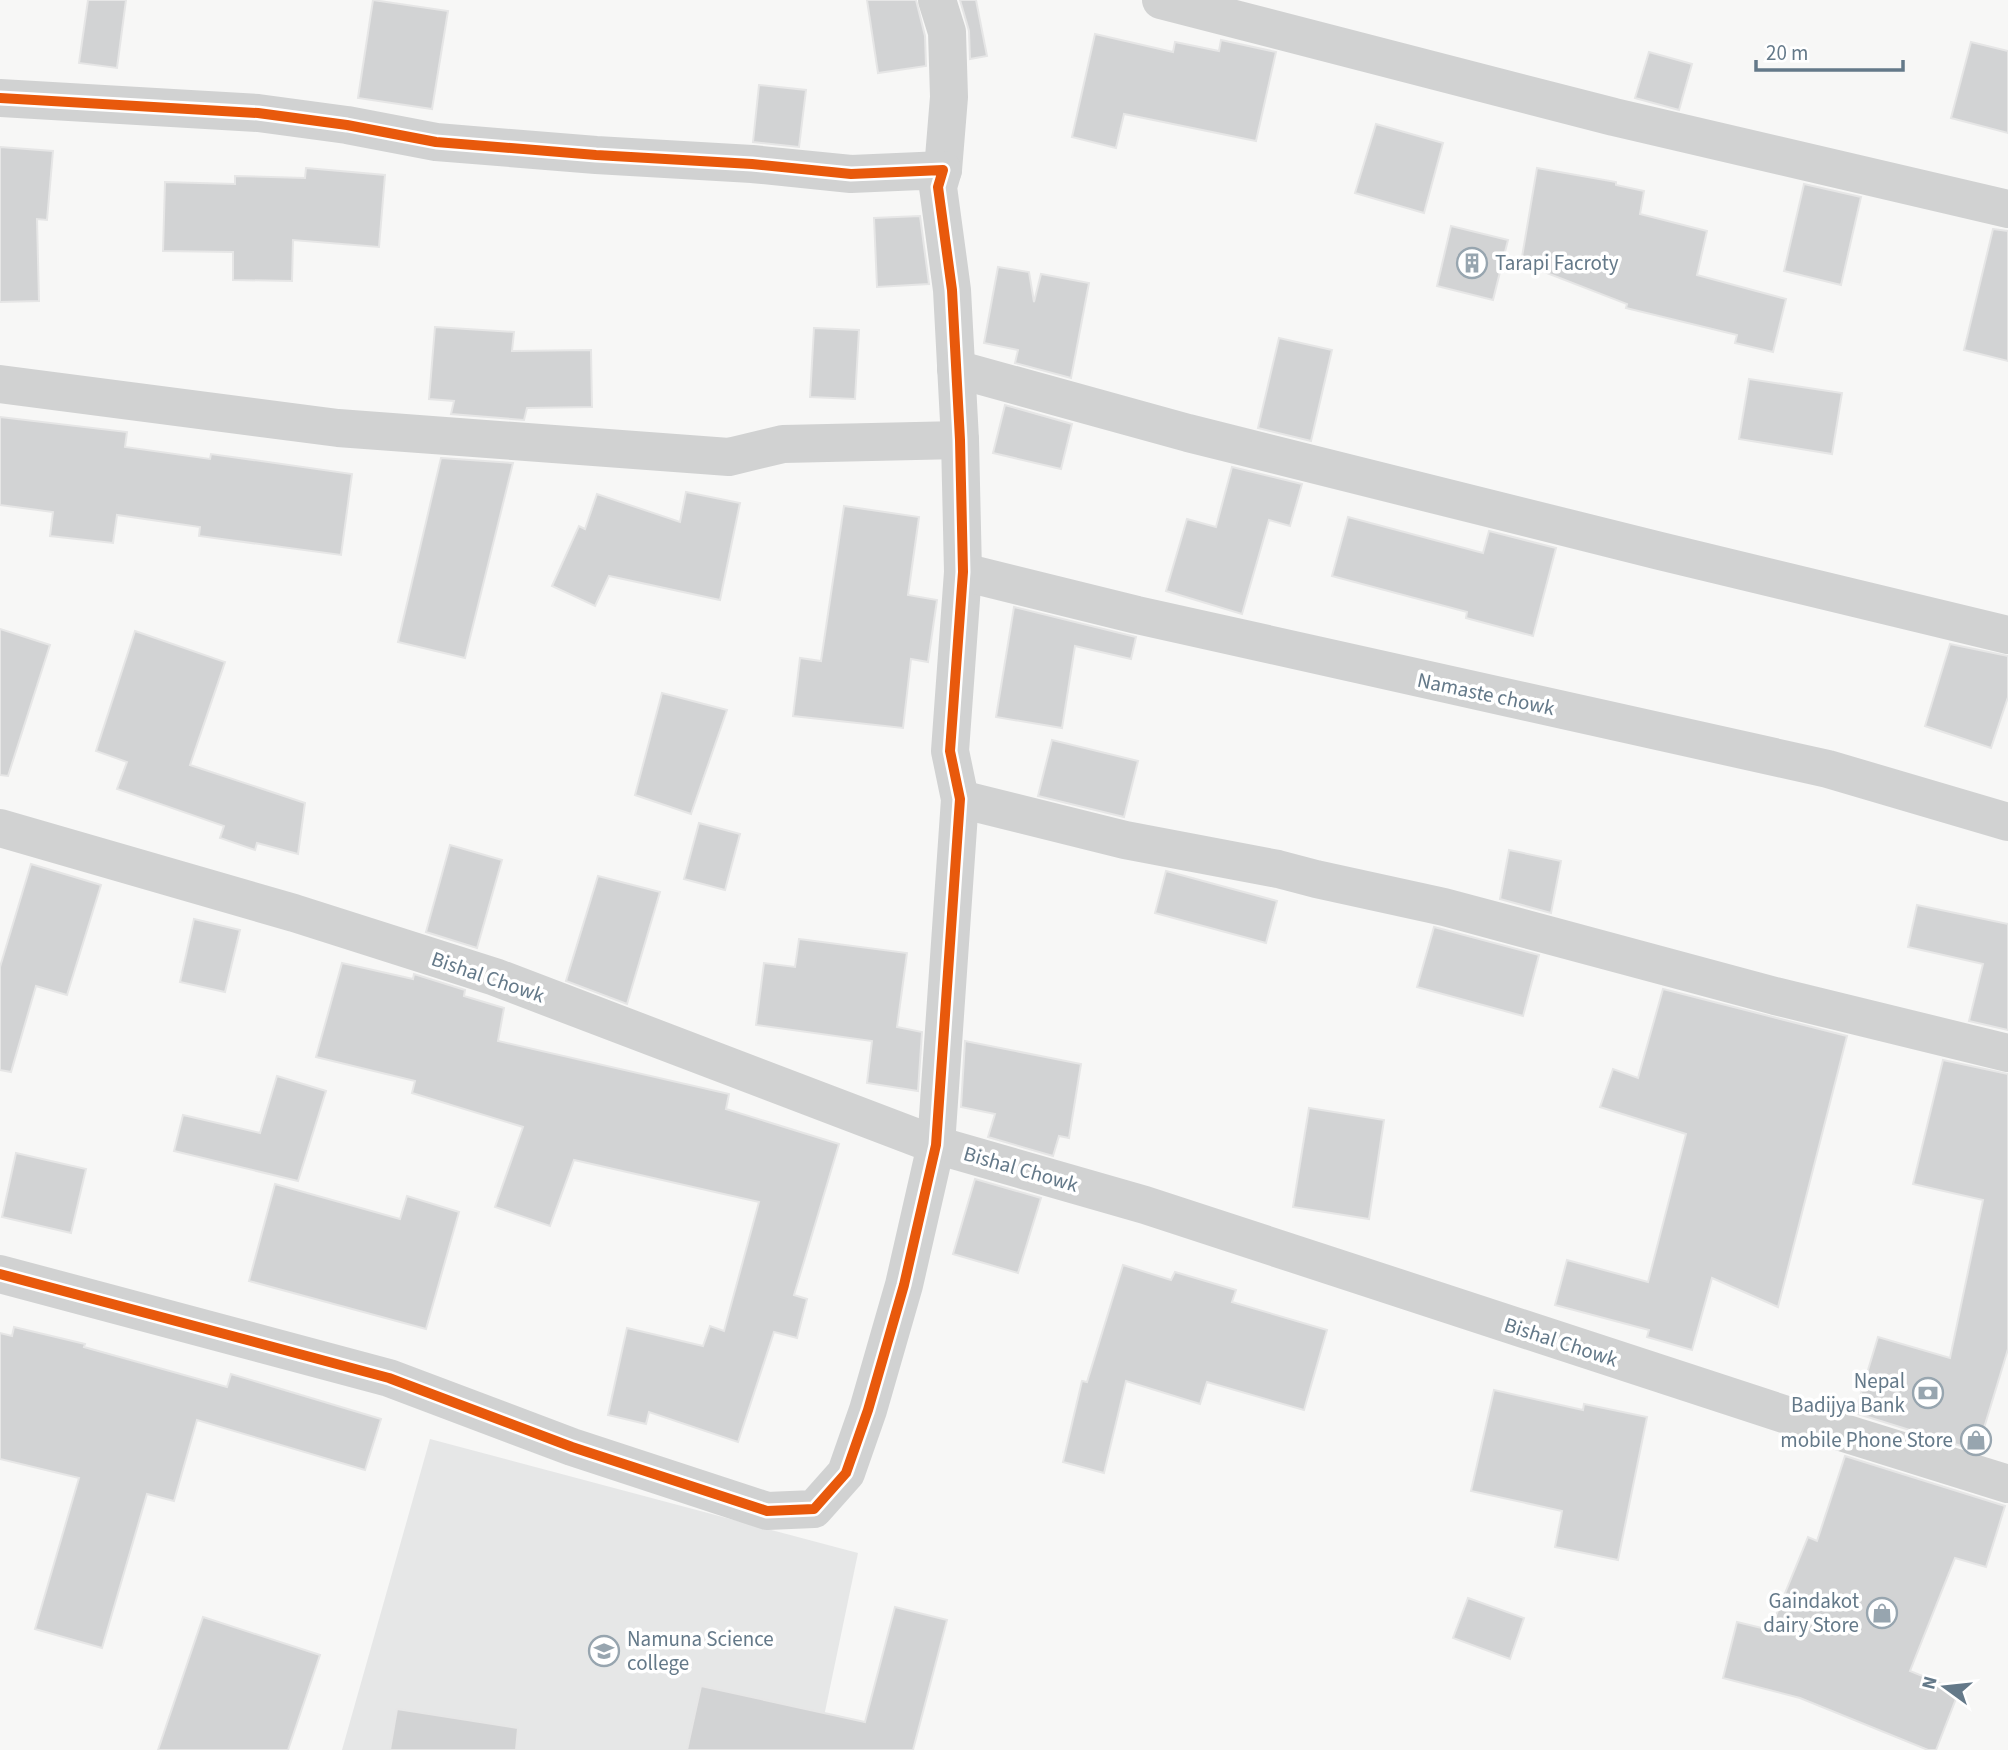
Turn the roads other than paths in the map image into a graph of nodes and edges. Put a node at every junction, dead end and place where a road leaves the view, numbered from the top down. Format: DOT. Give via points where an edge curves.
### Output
graph roads {
  1 [pos="937,0"];
  2 [pos="1161,0"];
  3 [pos="0,98"];
  4 [pos="943,170"];
  5 [pos="2008,209"];
  6 [pos="956,369"];
  7 [pos="0,384"];
  8 [pos="960,440"];
  9 [pos="963,572"];
  10 [pos="2008,635"];
  11 [pos="960,799"];
  12 [pos="2008,822"];
  13 [pos="0,828"];
  14 [pos="2008,1053"];
  15 [pos="936,1145"];
  16 [pos="0,1274"];
  17 [pos="2008,1484"];
  1 -- 4 [label="street" via="947,32 949,97"];
  2 -- 5 [label="street" via="1614,117"];
  3 -- 4 [label="street" via="258,113 436,142 596,155 851,174"];
  4 -- 6 [label="street" via="938,187 952,290"];
  6 -- 8 [label="street"];
  6 -- 10 [label="street" via="1188,433"];
  7 -- 8 [label="street" via="338,428 729,457 783,444"];
  8 -- 9 [label="street"];
  9 -- 11 [label="street" via="950,751"];
  9 -- 12 [label="street, Namaste chowk" via="1828,769"];
  11 -- 14 [label="street" via="1125,840 1444,907"];
  11 -- 15 [label="street"];
  13 -- 15 [label="street, Bishal Chowk" via="495,977"];
  15 -- 16 [label="street" via="904,1285 868,1410 846,1474 814,1509 767,1511 572,1447 389,1378"];
  15 -- 17 [label="street, Bishal Chowk" via="1145,1205"];
}
